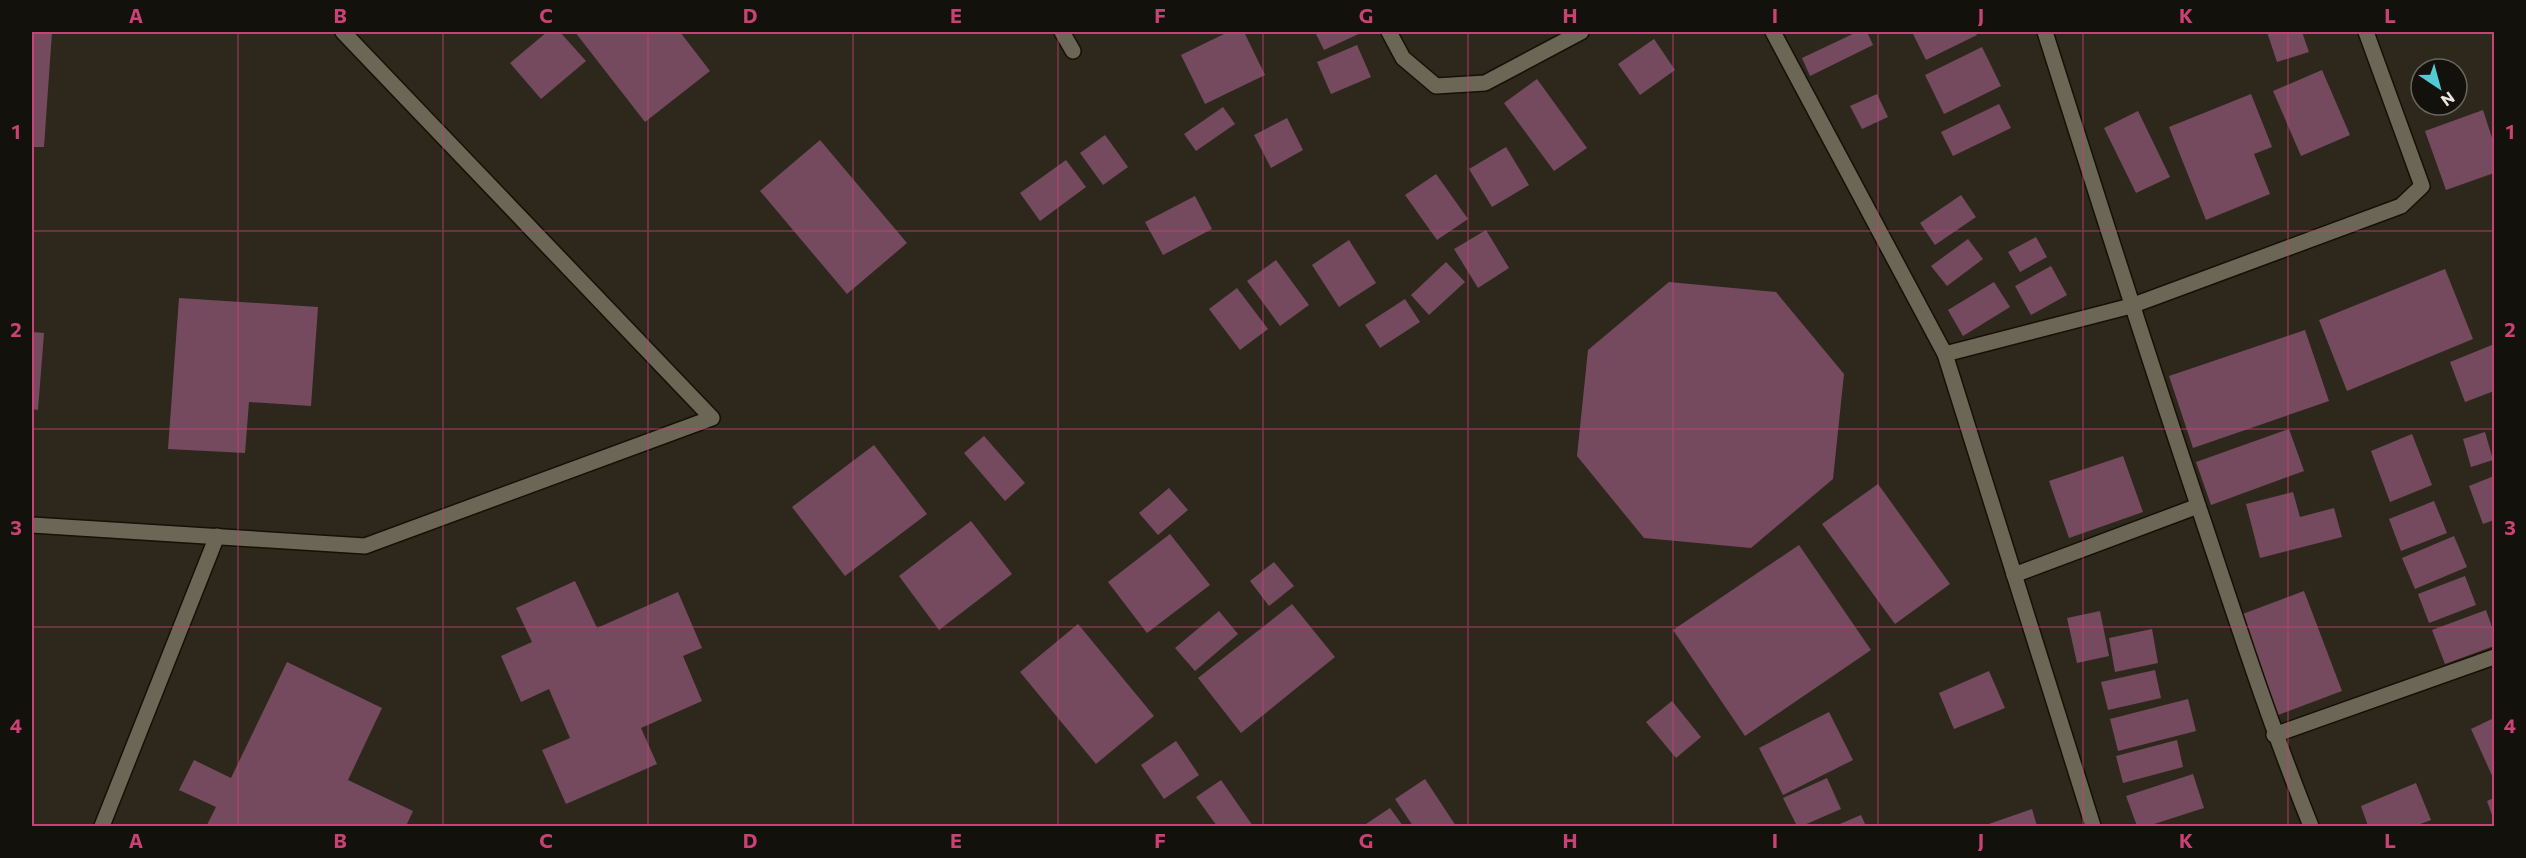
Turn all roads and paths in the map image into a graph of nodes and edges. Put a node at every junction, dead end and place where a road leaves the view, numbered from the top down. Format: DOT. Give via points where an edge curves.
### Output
graph roads {
  1 [pos="343,32"];
  2 [pos="1062,32"];
  3 [pos="1389,32"];
  4 [pos="1581,32"];
  5 [pos="1773,32"];
  6 [pos="2045,32"];
  7 [pos="2367,32"];
  8 [pos="1073,51"];
  9 [pos="2131,306"];
  10 [pos="1945,354"];
  11 [pos="2198,506"];
  12 [pos="32,525"];
  13 [pos="217,536"];
  14 [pos="2014,575"];
  15 [pos="2494,657"];
  16 [pos="2274,735"];
  17 [pos="102,826"];
  18 [pos="2093,826"];
  19 [pos="2311,826"];
  1 -- 13 [label="street" via="712,418 365,546"];
  2 -- 8 [label="street"];
  3 -- 4 [label="street" via="1403,58 1436,86 1485,83"];
  5 -- 10 [label="street"];
  6 -- 9 [label="street"];
  7 -- 9 [label="street" via="2422,186 2402,206"];
  9 -- 10 [label="street"];
  9 -- 11 [label="street"];
  10 -- 14 [label="street"];
  11 -- 14 [label="street"];
  11 -- 16 [label="street"];
  12 -- 13 [label="street"];
  13 -- 17 [label="street"];
  14 -- 18 [label="street"];
  15 -- 16 [label="street"];
  16 -- 19 [label="street"];
}
